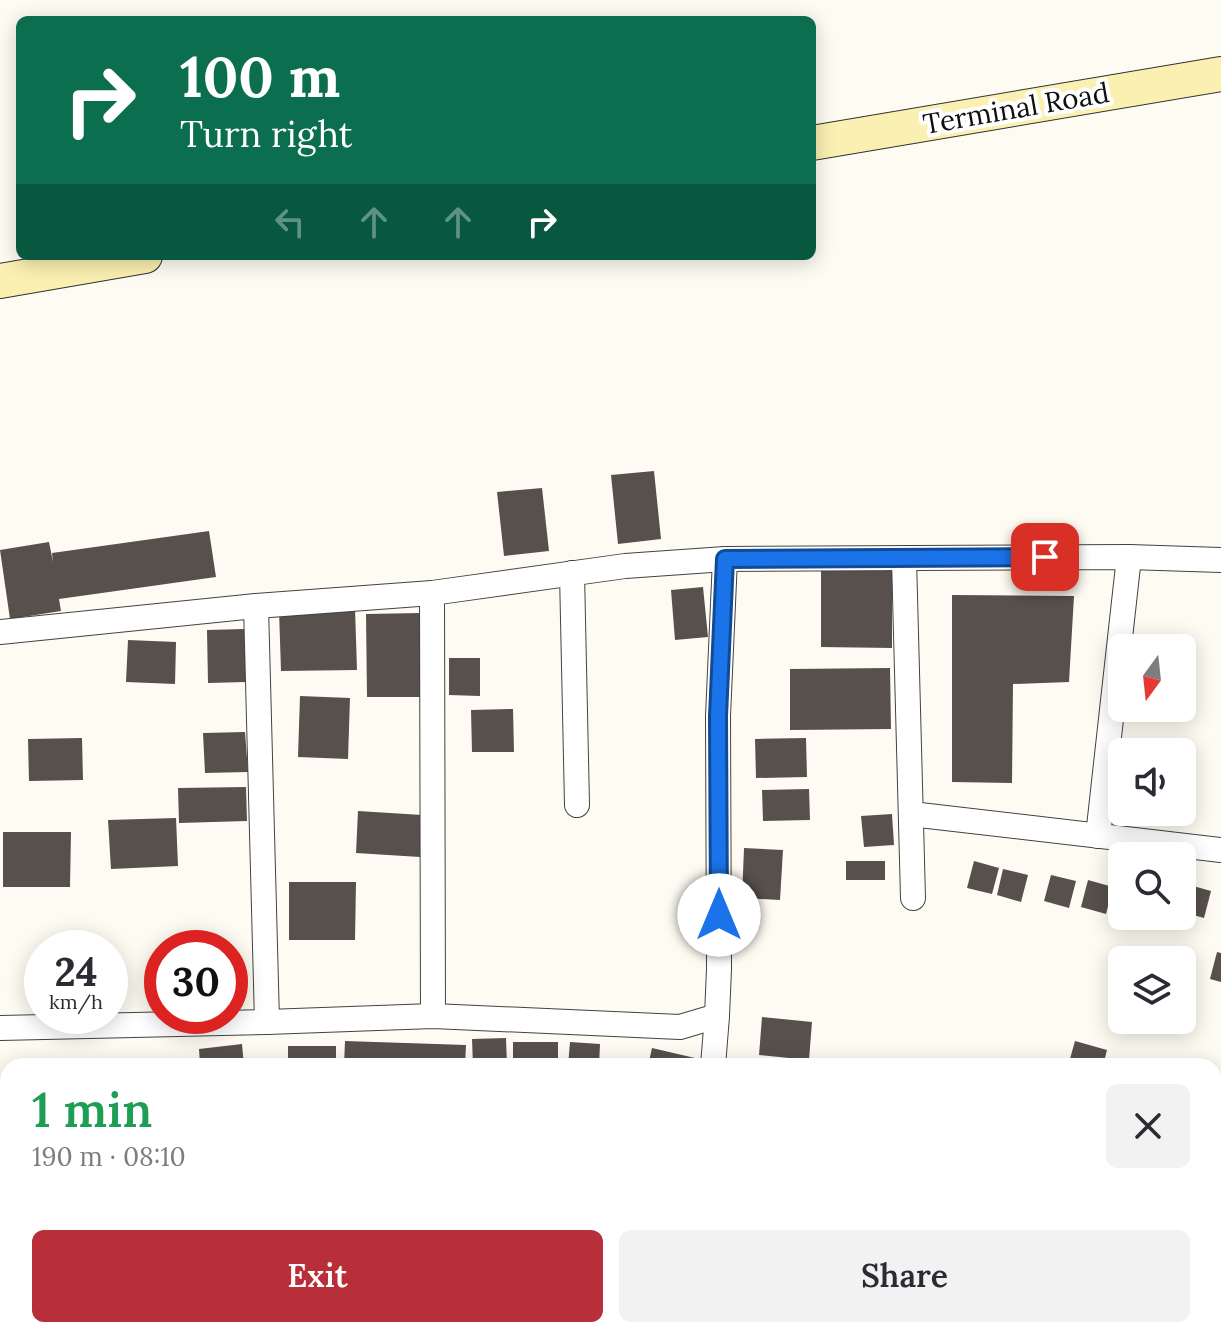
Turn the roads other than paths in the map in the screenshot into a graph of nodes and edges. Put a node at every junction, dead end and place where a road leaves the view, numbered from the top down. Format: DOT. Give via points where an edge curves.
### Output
graph roads {
  1 [pos="1221,74"];
  2 [pos="816,142"];
  3 [pos="122,260"];
  4 [pos="0,281"];
  5 [pos="1129,557"];
  6 [pos="904,558"];
  7 [pos="725,559"];
  8 [pos="1221,560"];
  9 [pos="572,573"];
  10 [pos="432,593"];
  11 [pos="256,606"];
  12 [pos="0,632"];
  13 [pos="577,805"];
  14 [pos="911,814"];
  15 [pos="1098,836"];
  16 [pos="1221,850"];
  17 [pos="913,898"];
  18 [pos="433,1016"];
  19 [pos="717,1016"];
  20 [pos="267,1022"];
  21 [pos="0,1028"];
  22 [pos="714,1058"];
  1 -- 2 [label="street, Terminal Road"];
  3 -- 4 [label="street"];
  5 -- 6 [label="street"];
  5 -- 8 [label="street"];
  5 -- 15 [label="street"];
  6 -- 7 [label="street"];
  6 -- 14 [label="street"];
  7 -- 9 [label="street"];
  7 -- 19 [label="street" via="718,716"];
  9 -- 10 [label="street"];
  9 -- 13 [label="street"];
  10 -- 11 [label="street"];
  10 -- 18 [label="street"];
  11 -- 12 [label="street"];
  11 -- 20 [label="street"];
  14 -- 15 [label="street"];
  14 -- 17 [label="street"];
  15 -- 16 [label="street"];
  18 -- 19 [label="street" via="680,1027"];
  18 -- 20 [label="street"];
  19 -- 22 [label="street"];
  20 -- 21 [label="street"];
}
